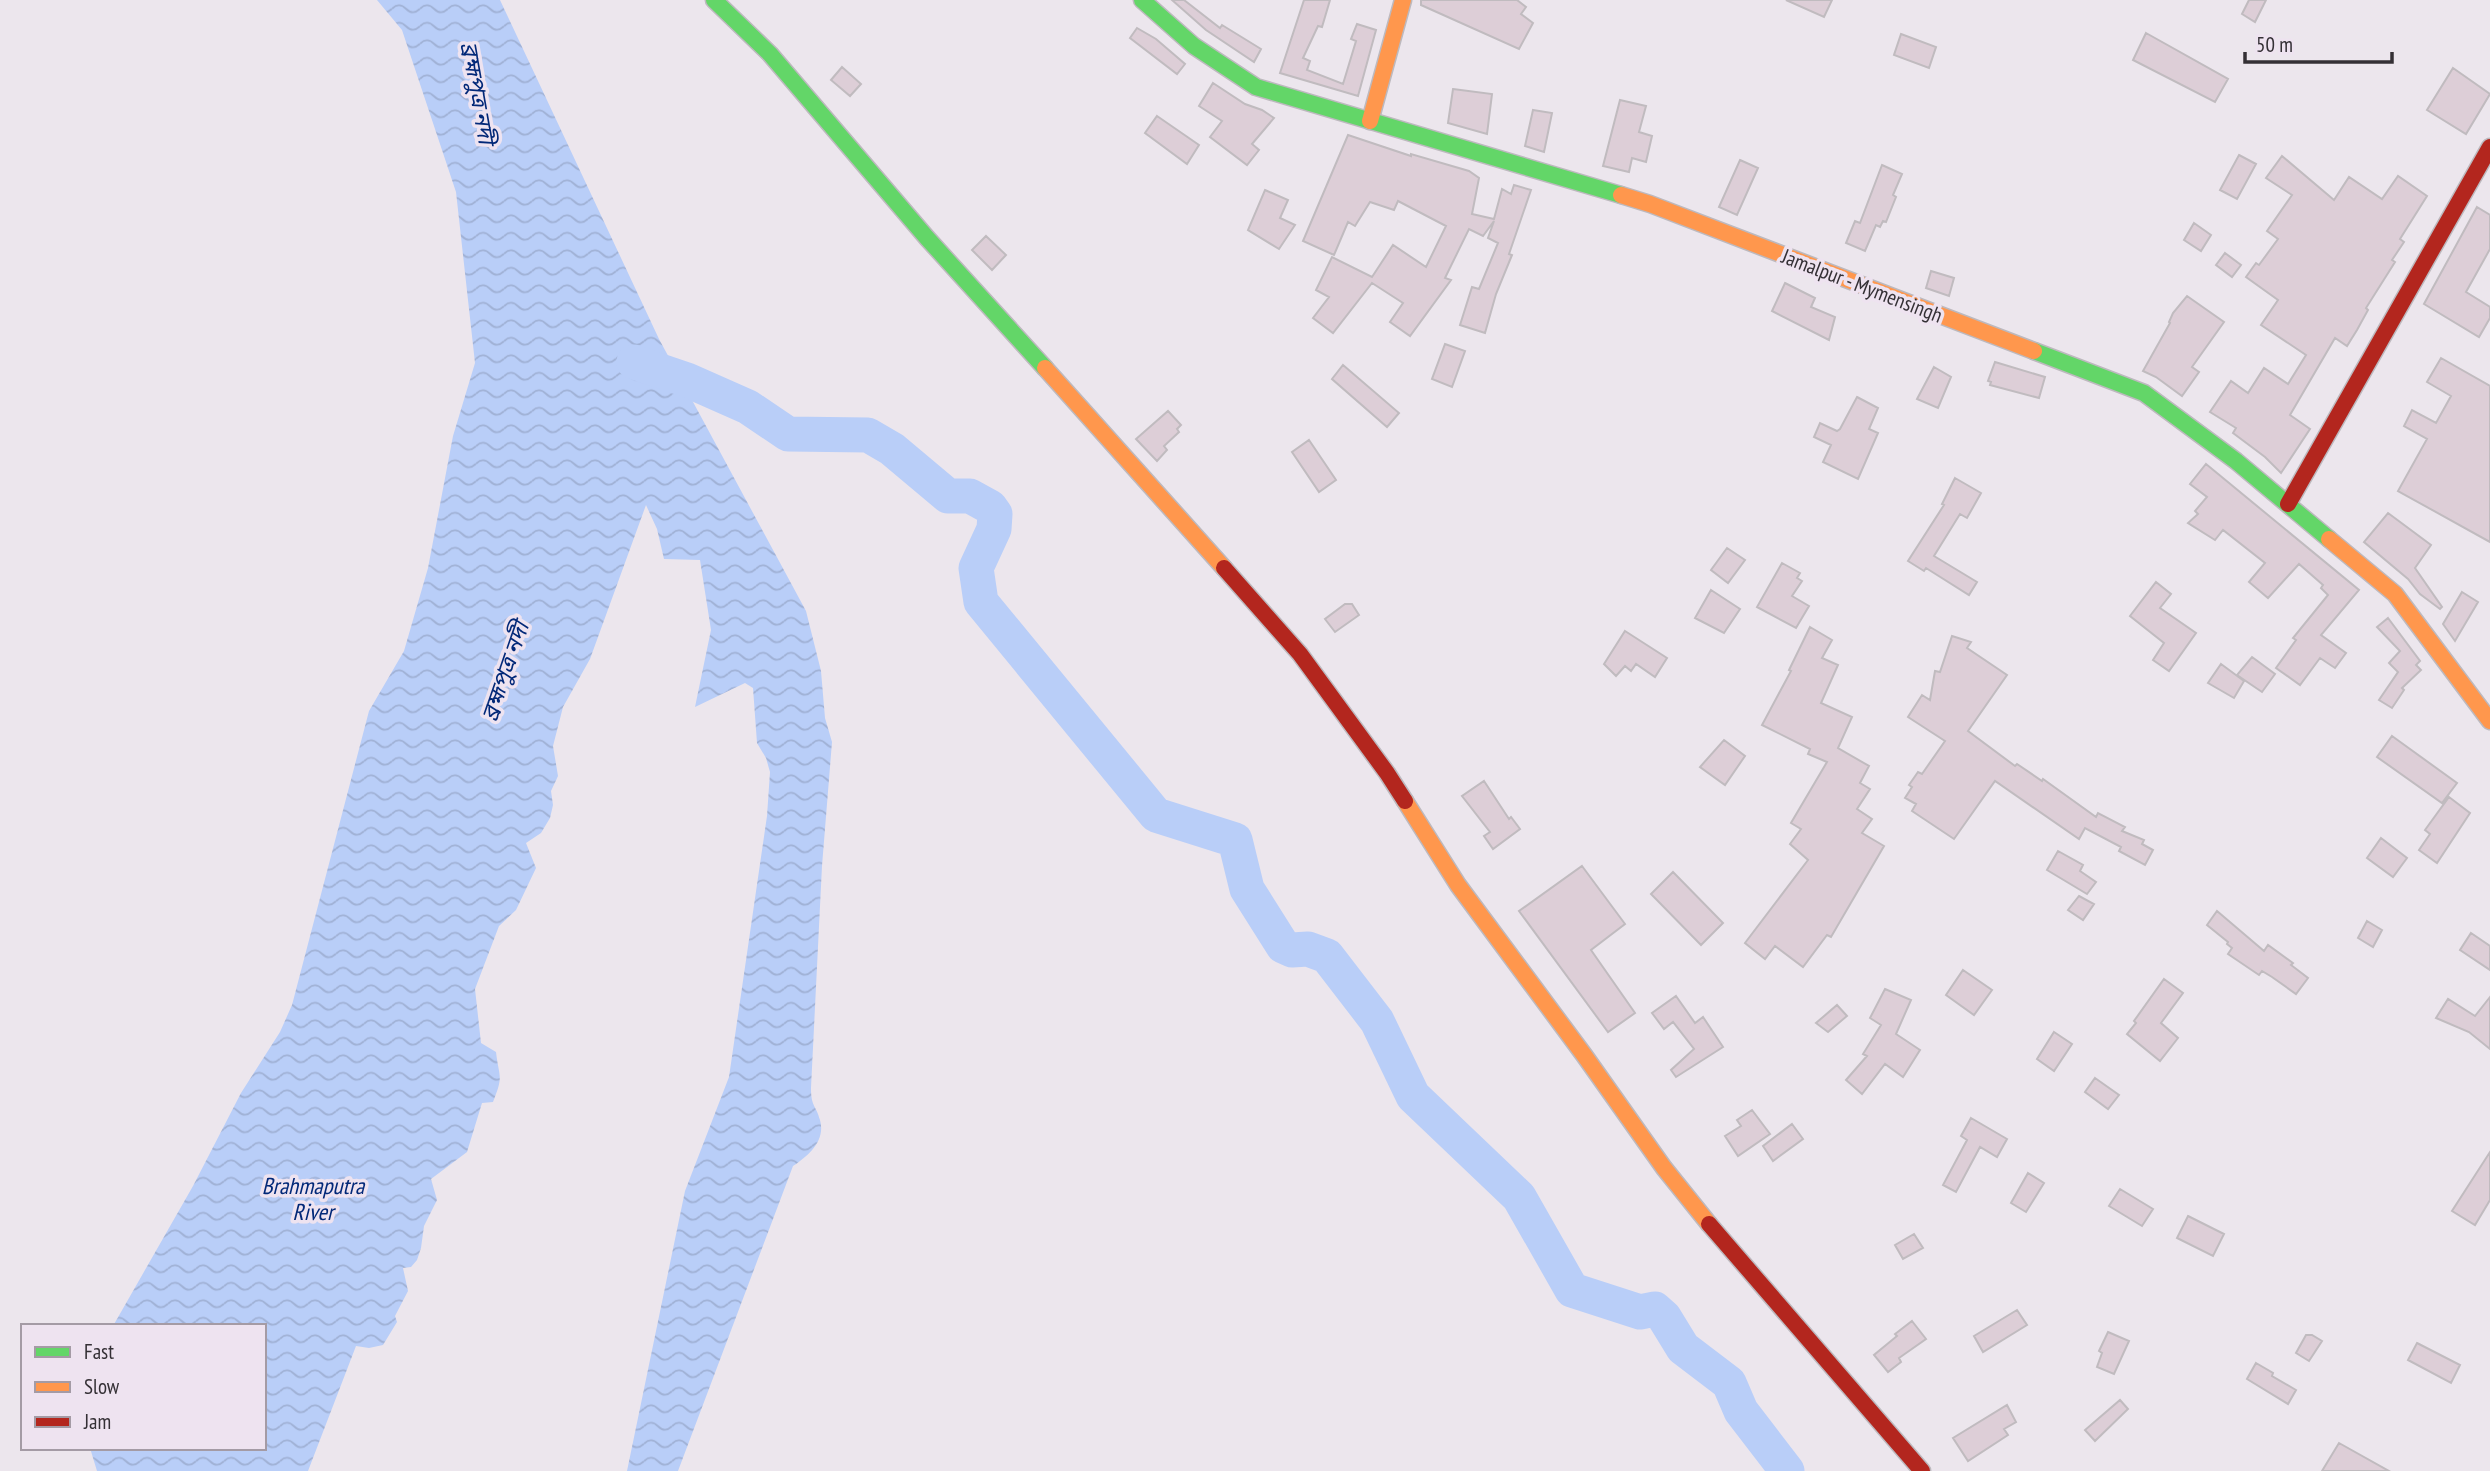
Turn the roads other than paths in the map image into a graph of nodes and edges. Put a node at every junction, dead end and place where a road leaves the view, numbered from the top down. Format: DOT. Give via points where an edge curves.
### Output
graph roads {
  1 [pos="714,0"];
  2 [pos="1142,0"];
  3 [pos="1403,0"];
  4 [pos="1370,121"];
  5 [pos="2490,147"];
  6 [pos="2288,504"];
  7 [pos="2490,721"];
  8 [pos="1922,1471"];
  1 -- 8 [label="street" via="770,54 927,238 1300,654 1387,773 1458,885 1664,1168"];
  2 -- 4 [label="street, Jamalpur - Mymensingh" via="1194,46 1256,87"];
  3 -- 4 [label="street"];
  4 -- 6 [label="street, Jamalpur - Mymensingh" via="1650,204 2144,393"];
  5 -- 6 [label="street"];
  6 -- 7 [label="street, Jamalpur - Mymensingh" via="2395,594"];
}
